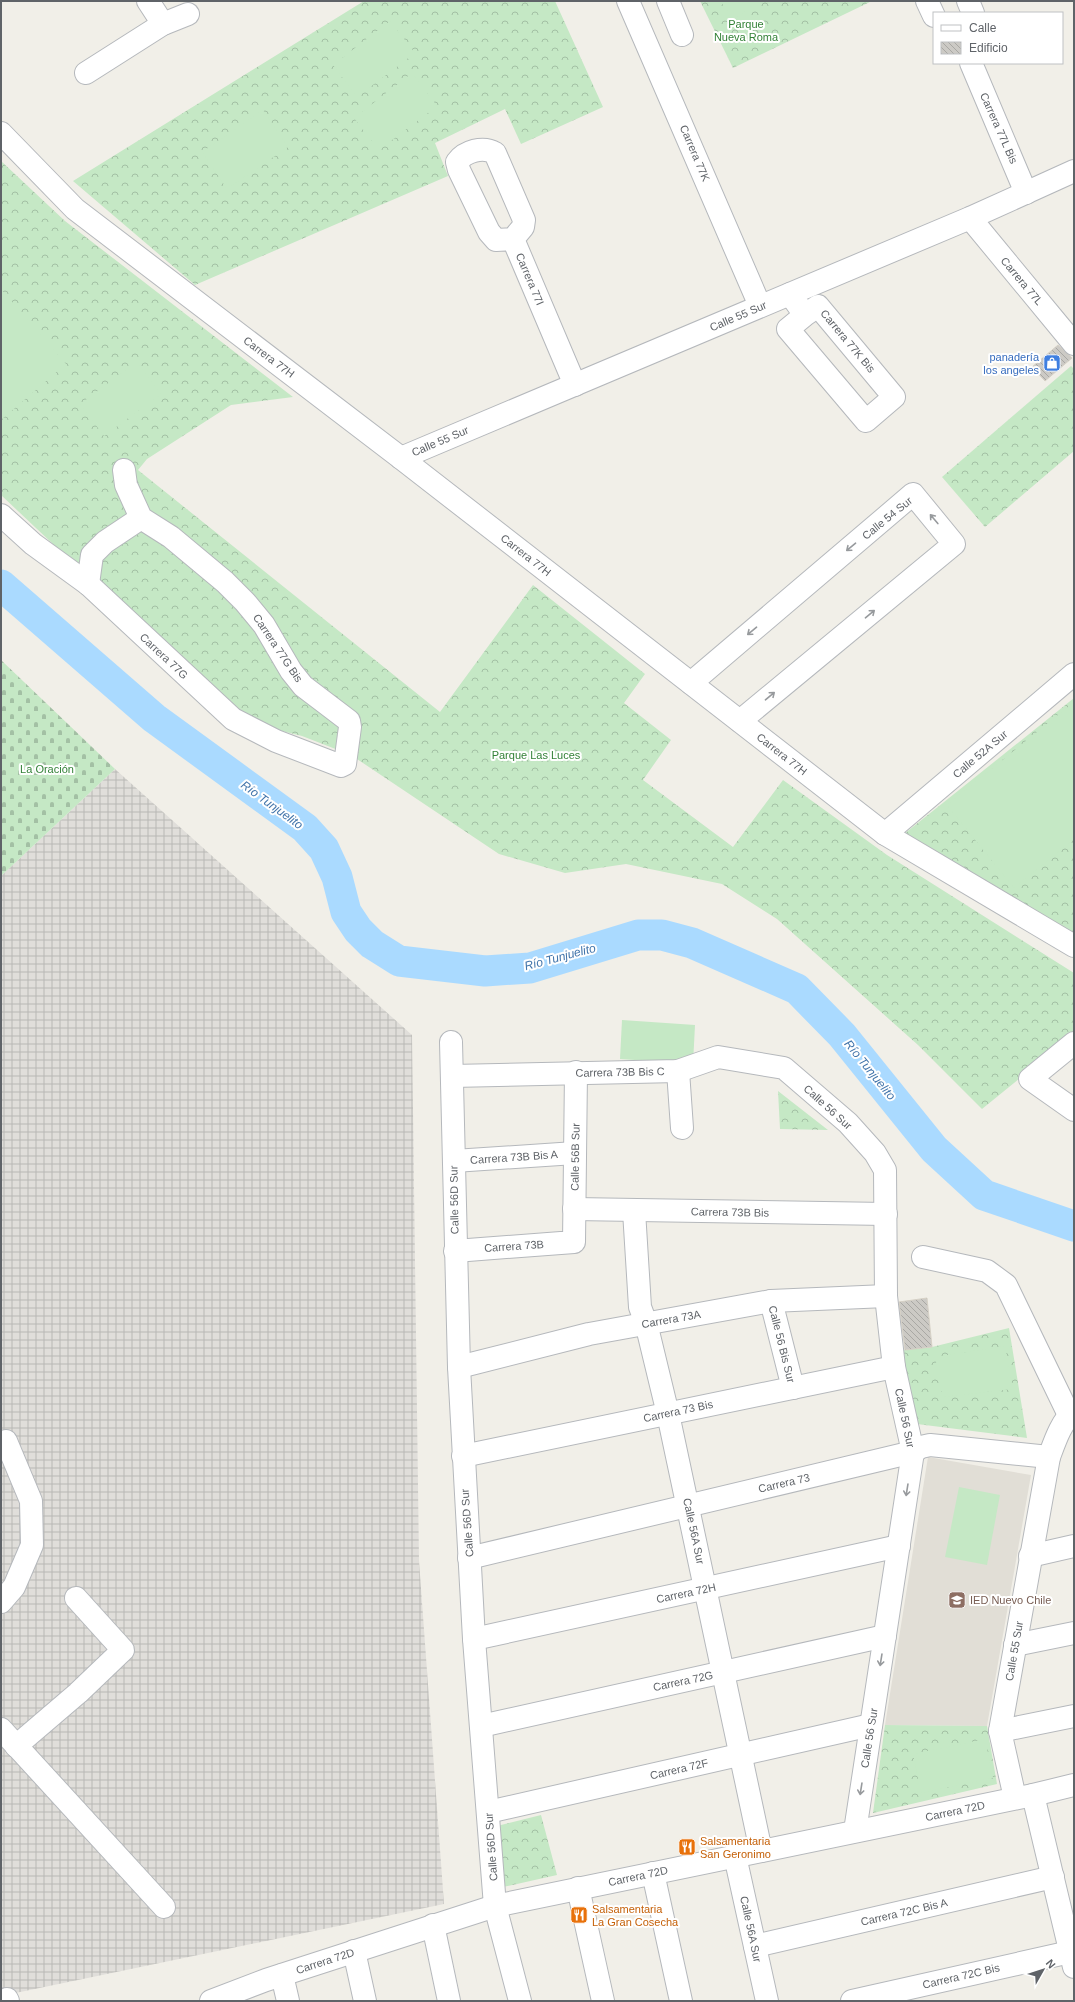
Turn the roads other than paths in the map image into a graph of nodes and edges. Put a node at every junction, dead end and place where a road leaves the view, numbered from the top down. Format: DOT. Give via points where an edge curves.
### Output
graph roads {
  1 [pos="148,1"];
  2 [pos="628,1"];
  3 [pos="668,1"];
  4 [pos="927,1"];
  5 [pos="968,1"];
  6 [pos="973,12"];
  7 [pos="188,14"];
  8 [pos="933,14"];
  9 [pos="163,24"];
  10 [pos="682,35"];
  11 [pos="971,64"];
  12 [pos="86,73"];
  13 [pos="1,133"];
  14 [pos="1074,171"];
  15 [pos="1026,193"];
  16 [pos="970,218"];
  17 [pos="513,240"];
  18 [pos="790,294"];
  19 [pos="760,306"];
  20 [pos="806,315"];
  21 [pos="1074,344"];
  22 [pos="575,385"];
  23 [pos="402,458"];
  24 [pos="124,470"];
  25 [pos="1,515"];
  26 [pos="141,518"];
  27 [pos="88,584"];
  28 [pos="1074,674"];
  29 [pos="691,683"];
  30 [pos="740,721"];
  31 [pos="345,764"];
  32 [pos="885,834"];
  33 [pos="1074,946"];
  34 [pos="451,1042"];
  35 [pos="1074,1043"];
  36 [pos="784,1068"];
  37 [pos="678,1071"];
  38 [pos="576,1072"];
  39 [pos="452,1076"];
  40 [pos="1074,1110"];
  41 [pos="682,1128"];
  42 [pos="575,1153"];
  43 [pos="454,1161"];
  44 [pos="574,1209"];
  45 [pos="634,1211"];
  46 [pos="886,1214"];
  47 [pos="574,1242"];
  48 [pos="455,1251"];
  49 [pos="923,1257"];
  50 [pos="886,1296"];
  51 [pos="771,1301"];
  52 [pos="646,1323"];
  53 [pos="459,1367"];
  54 [pos="894,1367"];
  55 [pos="793,1388"];
  56 [pos="1072,1413"];
  57 [pos="668,1414"];
  58 [pos="6,1441"];
  59 [pos="913,1452"];
  60 [pos="463,1456"];
  61 [pos="1049,1457"];
  62 [pos="688,1506"];
  63 [pos="898,1546"];
  64 [pos="1074,1546"];
  65 [pos="1030,1556"];
  66 [pos="469,1558"];
  67 [pos="706,1589"];
  68 [pos="76,1598"];
  69 [pos="1,1602"];
  70 [pos="1074,1632"];
  71 [pos="885,1636"];
  72 [pos="474,1639"];
  73 [pos="1015,1645"];
  74 [pos="724,1672"];
  75 [pos="1074,1716"];
  76 [pos="871,1725"];
  77 [pos="481,1726"];
  78 [pos="1,1729"];
  79 [pos="1000,1731"];
  80 [pos="16,1746"];
  81 [pos="742,1755"];
  82 [pos="1074,1785"];
  83 [pos="1024,1797"];
  84 [pos="488,1812"];
  85 [pos="855,1831"];
  86 [pos="761,1851"];
  87 [pos="735,1856"];
  88 [pos="653,1873"];
  89 [pos="1053,1877"];
  90 [pos="578,1888"];
  91 [pos="495,1906"];
  92 [pos="164,1908"];
  93 [pos="433,1925"];
  94 [pos="755,1946"];
  95 [pos="354,1951"];
  96 [pos="1072,1959"];
  97 [pos="282,1975"];
  98 [pos="211,2001"];
  99 [pos="288,2001"];
  100 [pos="365,2001"];
  101 [pos="449,2001"];
  102 [pos="520,2001"];
  103 [pos="604,2001"];
  104 [pos="681,2001"];
  105 [pos="767,2001"];
  106 [pos="852,2001"];
  1 -- 9 [label="street"];
  2 -- 19 [label="street, Carrera 77K"];
  3 -- 10 [label="street"];
  4 -- 8 [label="street"];
  5 -- 6 [label="street"];
  7 -- 9 [label="street"];
  9 -- 12 [label="street"];
  11 -- 15 [label="street, Carrera 77L Bis"];
  13 -- 23 [label="street, Carrera 77H" via="75,209"];
  14 -- 15 [label="street, Calle 55 Sur"];
  15 -- 16 [label="street, Calle 55 Sur"];
  16 -- 18 [label="street, Calle 55 Sur"];
  16 -- 21 [label="street, Carrera 77L"];
  17 -- 17 [label="street, Carrera 77I" via="523,227 524,220 495,153 489,149 481,149 460,158 457,162 459,170 489,232 496,240"];
  17 -- 22 [label="street, Carrera 77I"];
  18 -- 19 [label="street, Calle 55 Sur"];
  18 -- 20 [label="street, Carrera 77K Bis"];
  19 -- 22 [label="street, Calle 55 Sur"];
  20 -- 20 [label="street, Carrera 77K Bis" via="818,306 894,397 866,421 788,329"];
  22 -- 23 [label="street, Calle 55 Sur"];
  23 -- 29 [label="street, Carrera 77H"];
  24 -- 26 [label="street" via="126,485"];
  25 -- 27 [label="street, Carrera 77G" via="33,544"];
  26 -- 27 [label="street" via="105,542 92,555"];
  26 -- 31 [label="street, Carrera 77G Bis" via="181,545 225,582 264,625 291,672 303,686 345,716 350,727"];
  27 -- 31 [label="street, Carrera 77G" via="233,719 276,741 341,766"];
  28 -- 32 [label="street, Calle 52A Sur"];
  29 -- 30 [label="street, Carrera 77H"];
  30 -- 29 [label="street, Calle 54 Sur, one-way" via="954,544 913,494"];
  30 -- 32 [label="street, Carrera 77H"];
  32 -- 33 [label="street, Carrera 77H"];
  34 -- 39 [label="street, Calle 56D Sur"];
  35 -- 40 [label="street" via="1030,1079"];
  36 -- 37 [label="street, Carrera 73B Bis C" via="718,1058"];
  36 -- 46 [label="street, Calle 56 Sur" via="848,1123 875,1153 885,1170"];
  37 -- 38 [label="street, Carrera 73B Bis C"];
  37 -- 41 [label="street"];
  38 -- 39 [label="street, Carrera 73B Bis C"];
  38 -- 42 [label="street, Calle 56B Sur"];
  39 -- 43 [label="street, Calle 56D Sur"];
  42 -- 43 [label="street, Carrera 73B Bis A"];
  42 -- 44 [label="street, Calle 56B Sur"];
  43 -- 48 [label="street, Calle 56D Sur"];
  44 -- 45 [label="street, Carrera 73B Bis"];
  44 -- 47 [label="street, Calle 56B Sur"];
  45 -- 46 [label="street, Carrera 73B Bis"];
  45 -- 52 [label="street, Calle 56A Sur" via="640,1307"];
  46 -- 50 [label="street, Calle 56 Sur"];
  47 -- 48 [label="street, Carrera 73B"];
  48 -- 53 [label="street, Calle 56D Sur"];
  49 -- 56 [label="street" via="987,1271 1006,1285"];
  50 -- 51 [label="street, Carrera 73A"];
  50 -- 54 [label="street, Calle 56 Sur"];
  51 -- 52 [label="street, Carrera 73A"];
  51 -- 55 [label="street, Calle 56 Bis Sur"];
  52 -- 53 [label="street, Carrera 73A" via="588,1334"];
  52 -- 57 [label="street, Calle 56A Sur"];
  53 -- 60 [label="street, Calle 56D Sur"];
  54 -- 55 [label="street, Carrera 73 Bis"];
  54 -- 59 [label="street, Calle 56 Sur"];
  55 -- 57 [label="street, Carrera 73 Bis"];
  56 -- 61 [label="street" via="1058,1434"];
  57 -- 60 [label="street, Carrera 73 Bis"];
  57 -- 62 [label="street, Calle 56A Sur"];
  58 -- 69 [label="street" via="31,1501 32,1545 14,1587"];
  59 -- 61 [label="street, Carrera 73" via="930,1445"];
  59 -- 62 [label="street, Carrera 73"];
  59 -- 63 [label="street, Calle 56 Sur, one-way"];
  60 -- 66 [label="street, Calle 56D Sur"];
  61 -- 65 [label="street, Calle 55 Sur"];
  62 -- 66 [label="street, Carrera 73"];
  62 -- 67 [label="street, Calle 56A Sur"];
  63 -- 67 [label="street, Carrera 72H"];
  63 -- 71 [label="street, Calle 56 Sur"];
  64 -- 65 [label="street"];
  65 -- 73 [label="street, Calle 55 Sur"];
  66 -- 72 [label="street, Calle 56D Sur"];
  67 -- 72 [label="street, Carrera 72H"];
  67 -- 74 [label="street, Calle 56A Sur"];
  68 -- 80 [label="street" via="123,1650"];
  70 -- 73 [label="street"];
  71 -- 74 [label="street, Carrera 72G"];
  71 -- 76 [label="street, Calle 56 Sur, one-way"];
  72 -- 77 [label="street, Calle 56D Sur"];
  73 -- 79 [label="street, Calle 55 Sur"];
  74 -- 77 [label="street, Carrera 72G"];
  74 -- 81 [label="street, Calle 56A Sur"];
  75 -- 79 [label="street"];
  76 -- 81 [label="street, Carrera 72F"];
  76 -- 85 [label="street, Calle 56 Sur, one-way"];
  77 -- 84 [label="street, Calle 56D Sur"];
  78 -- 80 [label="street"];
  79 -- 83 [label="street, Calle 55 Sur"];
  80 -- 92 [label="street"];
  81 -- 84 [label="street, Carrera 72F"];
  81 -- 86 [label="street, Calle 56A Sur"];
  82 -- 83 [label="street, Carrera 72D"];
  83 -- 85 [label="street, Carrera 72D"];
  83 -- 89 [label="street, Calle 55 Sur"];
  84 -- 91 [label="street, Calle 56D Sur"];
  85 -- 86 [label="street, Carrera 72D"];
  86 -- 87 [label="street, Carrera 72D"];
  87 -- 88 [label="street, Carrera 72D"];
  87 -- 94 [label="street, Calle 56A Sur"];
  88 -- 90 [label="street, Carrera 72D"];
  88 -- 104 [label="street"];
  89 -- 94 [label="street, Carrera 72C Bis A"];
  89 -- 96 [label="street, Calle 55 Sur"];
  90 -- 91 [label="street, Carrera 72D"];
  90 -- 103 [label="street"];
  91 -- 93 [label="street, Carrera 72D"];
  91 -- 102 [label="street, Calle 56D Sur"];
  93 -- 95 [label="street, Carrera 72D"];
  93 -- 101 [label="street"];
  94 -- 105 [label="street, Calle 56A Sur"];
  95 -- 97 [label="street, Carrera 72D"];
  95 -- 100 [label="street"];
  96 -- 106 [label="street, Carrera 72C Bis"];
  97 -- 98 [label="street, Carrera 72D"];
  97 -- 99 [label="street"];
}
